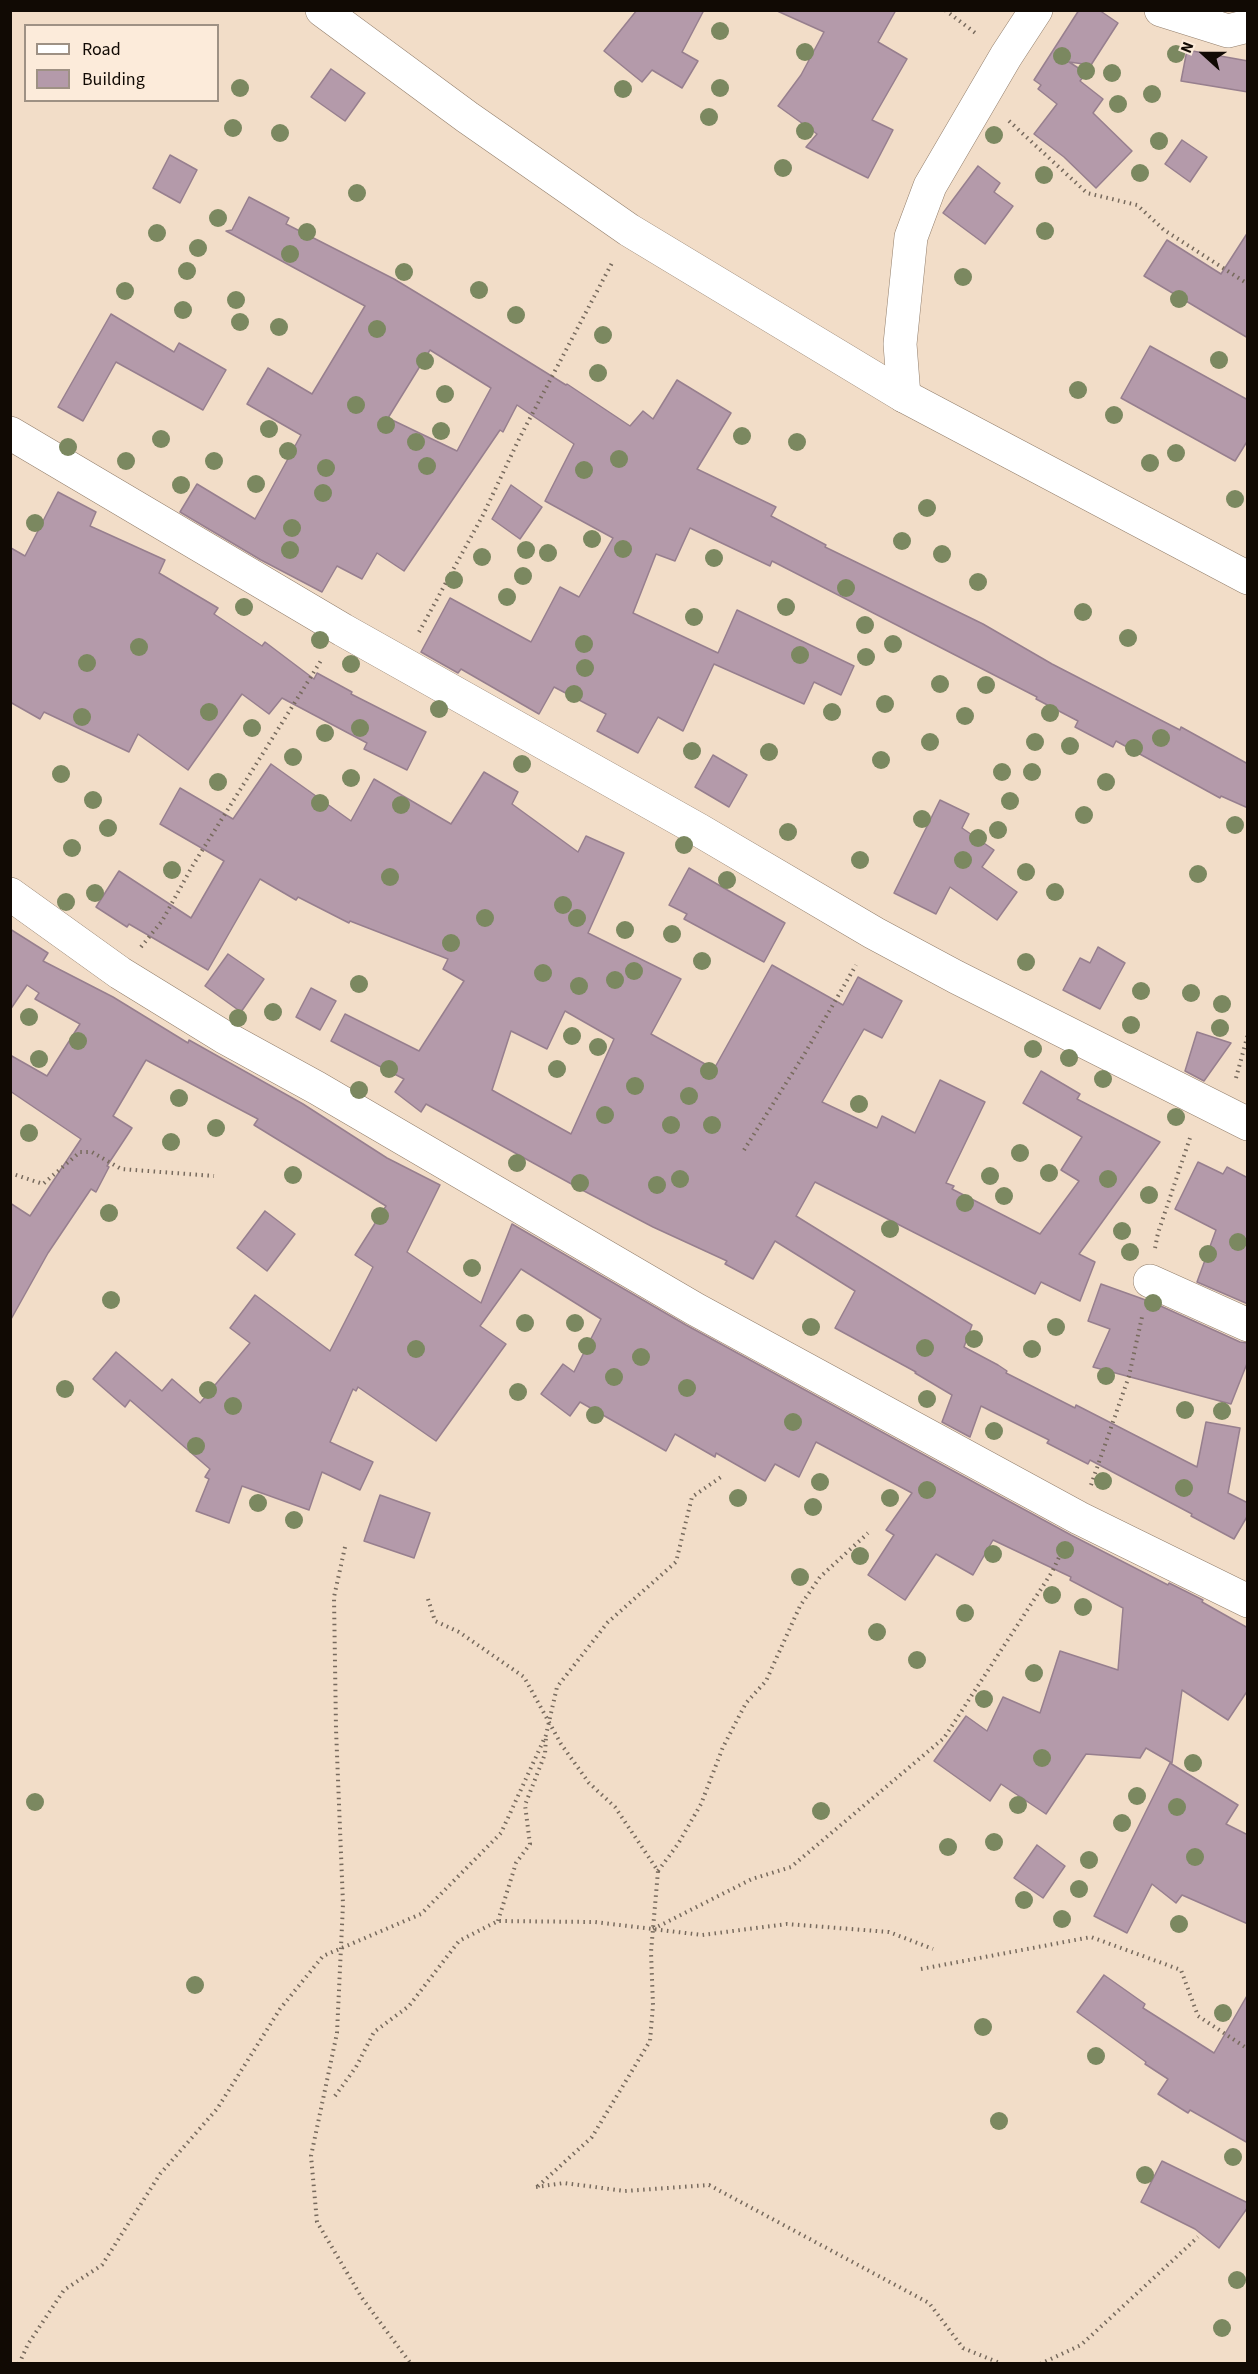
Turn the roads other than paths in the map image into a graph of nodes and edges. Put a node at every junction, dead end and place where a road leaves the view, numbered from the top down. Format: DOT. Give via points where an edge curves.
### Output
graph roads {
  1 [pos="322,10"];
  2 [pos="1036,10"];
  3 [pos="1161,10"];
  4 [pos="1248,26"];
  5 [pos="904,396"];
  6 [pos="10,434"];
  7 [pos="1248,578"];
  8 [pos="10,894"];
  9 [pos="1226,1113"];
  10 [pos="1150,1281"];
  11 [pos="1248,1325"];
  12 [pos="1248,1601"];
  1 -- 5 [label="street" via="629,230"];
  2 -- 5 [label="street" via="930,186 910,237 900,344"];
  3 -- 4 [label="street" via="1228,31"];
  5 -- 7 [label="street"];
  6 -- 9 [label="street" via="343,630 874,933"];
  8 -- 12 [label="street" via="120,973 224,1037 695,1309 1079,1518"];
  10 -- 11 [label="street"];
}
